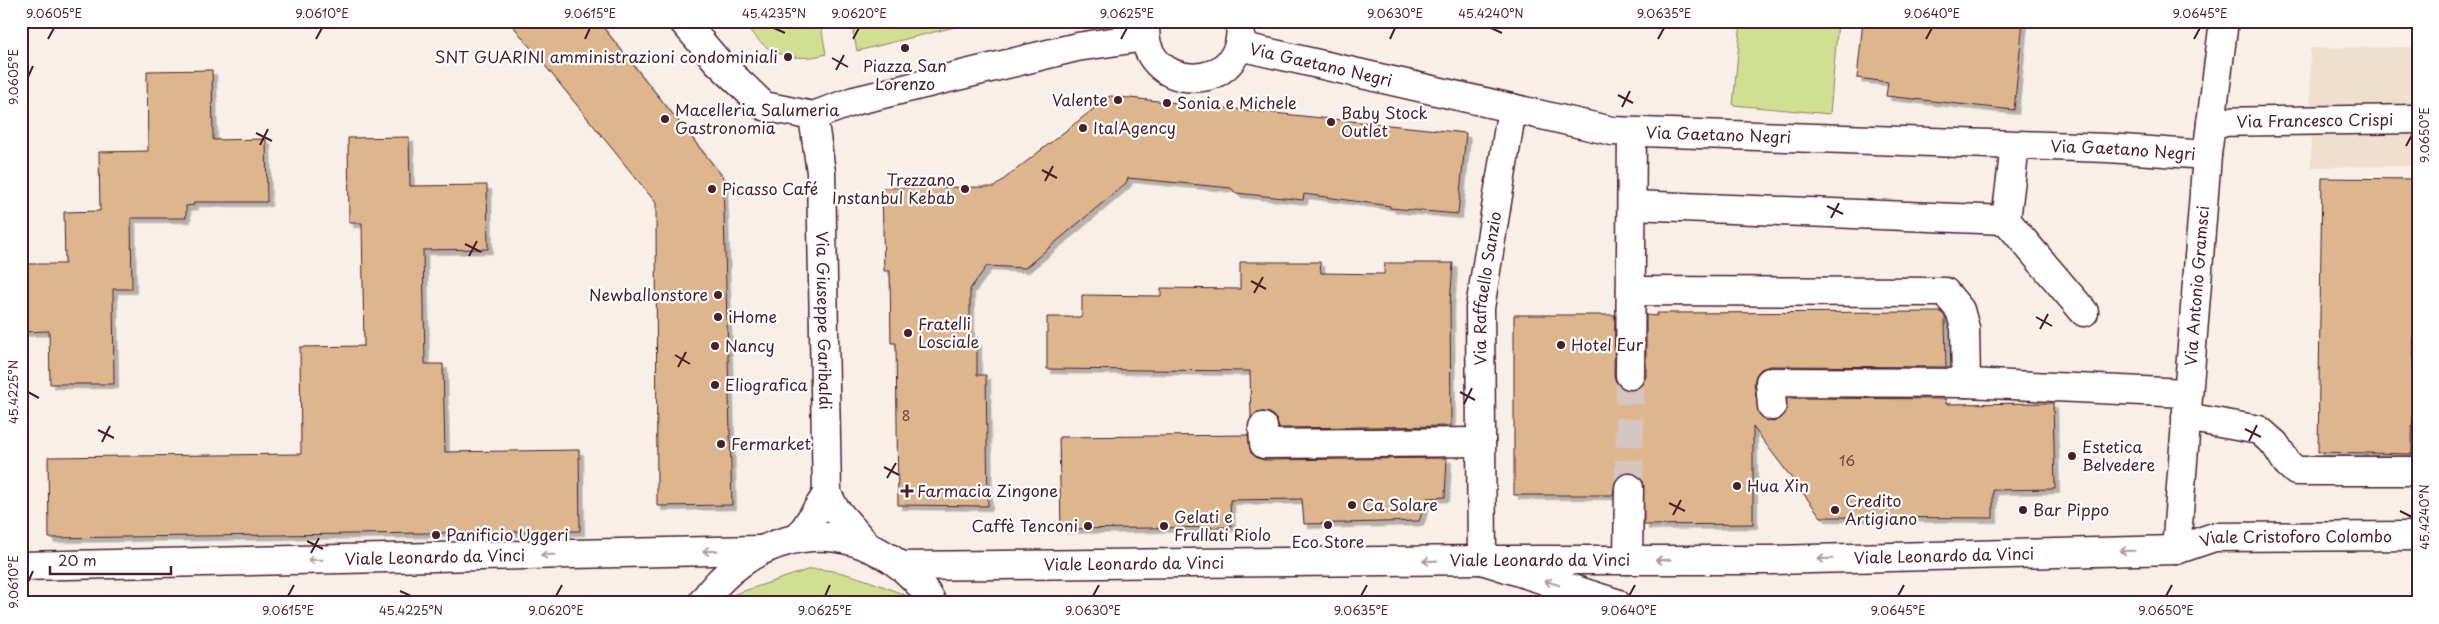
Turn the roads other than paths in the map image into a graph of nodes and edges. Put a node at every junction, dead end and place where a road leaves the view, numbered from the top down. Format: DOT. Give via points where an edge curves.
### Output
graph roads {
  1 [pos="683,21"];
  2 [pos="2224,21"];
  3 [pos="1146,29"];
  4 [pos="1240,34"];
  5 [pos="1512,108"];
  6 [pos="813,116"];
  7 [pos="2418,119"];
  8 [pos="2211,122"];
  9 [pos="1632,133"];
  10 [pos="2015,146"];
  11 [pos="2207,155"];
  12 [pos="1632,205"];
  13 [pos="2006,220"];
  14 [pos="1630,291"];
  15 [pos="2084,312"];
  16 [pos="1630,375"];
  17 [pos="1966,383"];
  18 [pos="2186,405"];
  19 [pos="1772,406"];
  20 [pos="1264,427"];
  21 [pos="1481,442"];
  22 [pos="2418,471"];
  23 [pos="1629,488"];
  24 [pos="827,494"];
  25 [pos="800,536"];
  26 [pos="2418,536"];
  27 [pos="868,547"];
  28 [pos="759,550"];
  29 [pos="2176,550"];
  30 [pos="1482,560"];
  31 [pos="1628,560"];
  32 [pos="21,566"];
  33 [pos="902,566"];
  34 [pos="702,603"];
  35 [pos="932,603"];
  36 [pos="1616,603"];
  1 -- 6 [label="street" via="717,61 764,106"];
  2 -- 8 [label="street, Via Antonio Gramsci"];
  3 -- 4 [label="street" via="1150,53 1160,66 1173,75 1189,79 1205,78 1220,71 1232,60"];
  3 -- 6 [label="street" via="854,101"];
  4 -- 5 [label="street, Via Gaetano Negri"];
  5 -- 9 [label="street, Via Gaetano Negri"];
  5 -- 21 [label="street, Via Raffaello Sanzio" via="1480,308"];
  6 -- 24 [label="street, Via Giuseppe Garibaldi" via="821,172"];
  7 -- 8 [label="street, Via Francesco Crispi"];
  8 -- 11 [label="street, Via Antonio Gramsci"];
  9 -- 10 [label="street, Via Gaetano Negri"];
  9 -- 12 [label="street"];
  10 -- 11 [label="street, Via Gaetano Negri"];
  10 -- 13 [label="street"];
  11 -- 18 [label="street, Via Antonio Gramsci"];
  12 -- 13 [label="street"];
  12 -- 14 [label="street"];
  13 -- 15 [label="street"];
  14 -- 16 [label="street"];
  14 -- 17 [label="street" via="1945,292 1960,310 1965,328"];
  17 -- 18 [label="street"];
  17 -- 19 [label="street" via="1770,382"];
  18 -- 22 [label="street" via="2260,430 2296,471"];
  18 -- 29 [label="street, Via Antonio Gramsci"];
  20 -- 21 [label="street" via="1264,444"];
  21 -- 30 [label="street, Via Raffaello Sanzio"];
  23 -- 31 [label="street"];
  24 -- 25 [label="street"];
  24 -- 27 [label="street, Via Giuseppe Garibaldi" via="834,509"];
  25 -- 27 [label="street" via="852,540"];
  25 -- 28 [label="street"];
  26 -- 29 [label="street, Viale Cristoforo Colombo" via="2214,537"];
  27 -- 33 [label="street"];
  28 -- 32 [label="street, Viale Leonardo da Vinci, one-way"];
  28 -- 34 [label="street" via="727,572"];
  29 -- 31 [label="street, Viale Leonardo da Vinci, one-way" via="1771,560"];
  30 -- 31 [label="street, Viale Leonardo da Vinci"];
  30 -- 33 [label="street, Viale Leonardo da Vinci, one-way"];
  36 -- 30 [label="street, one-way"];
  33 -- 35 [label="street"];
}
